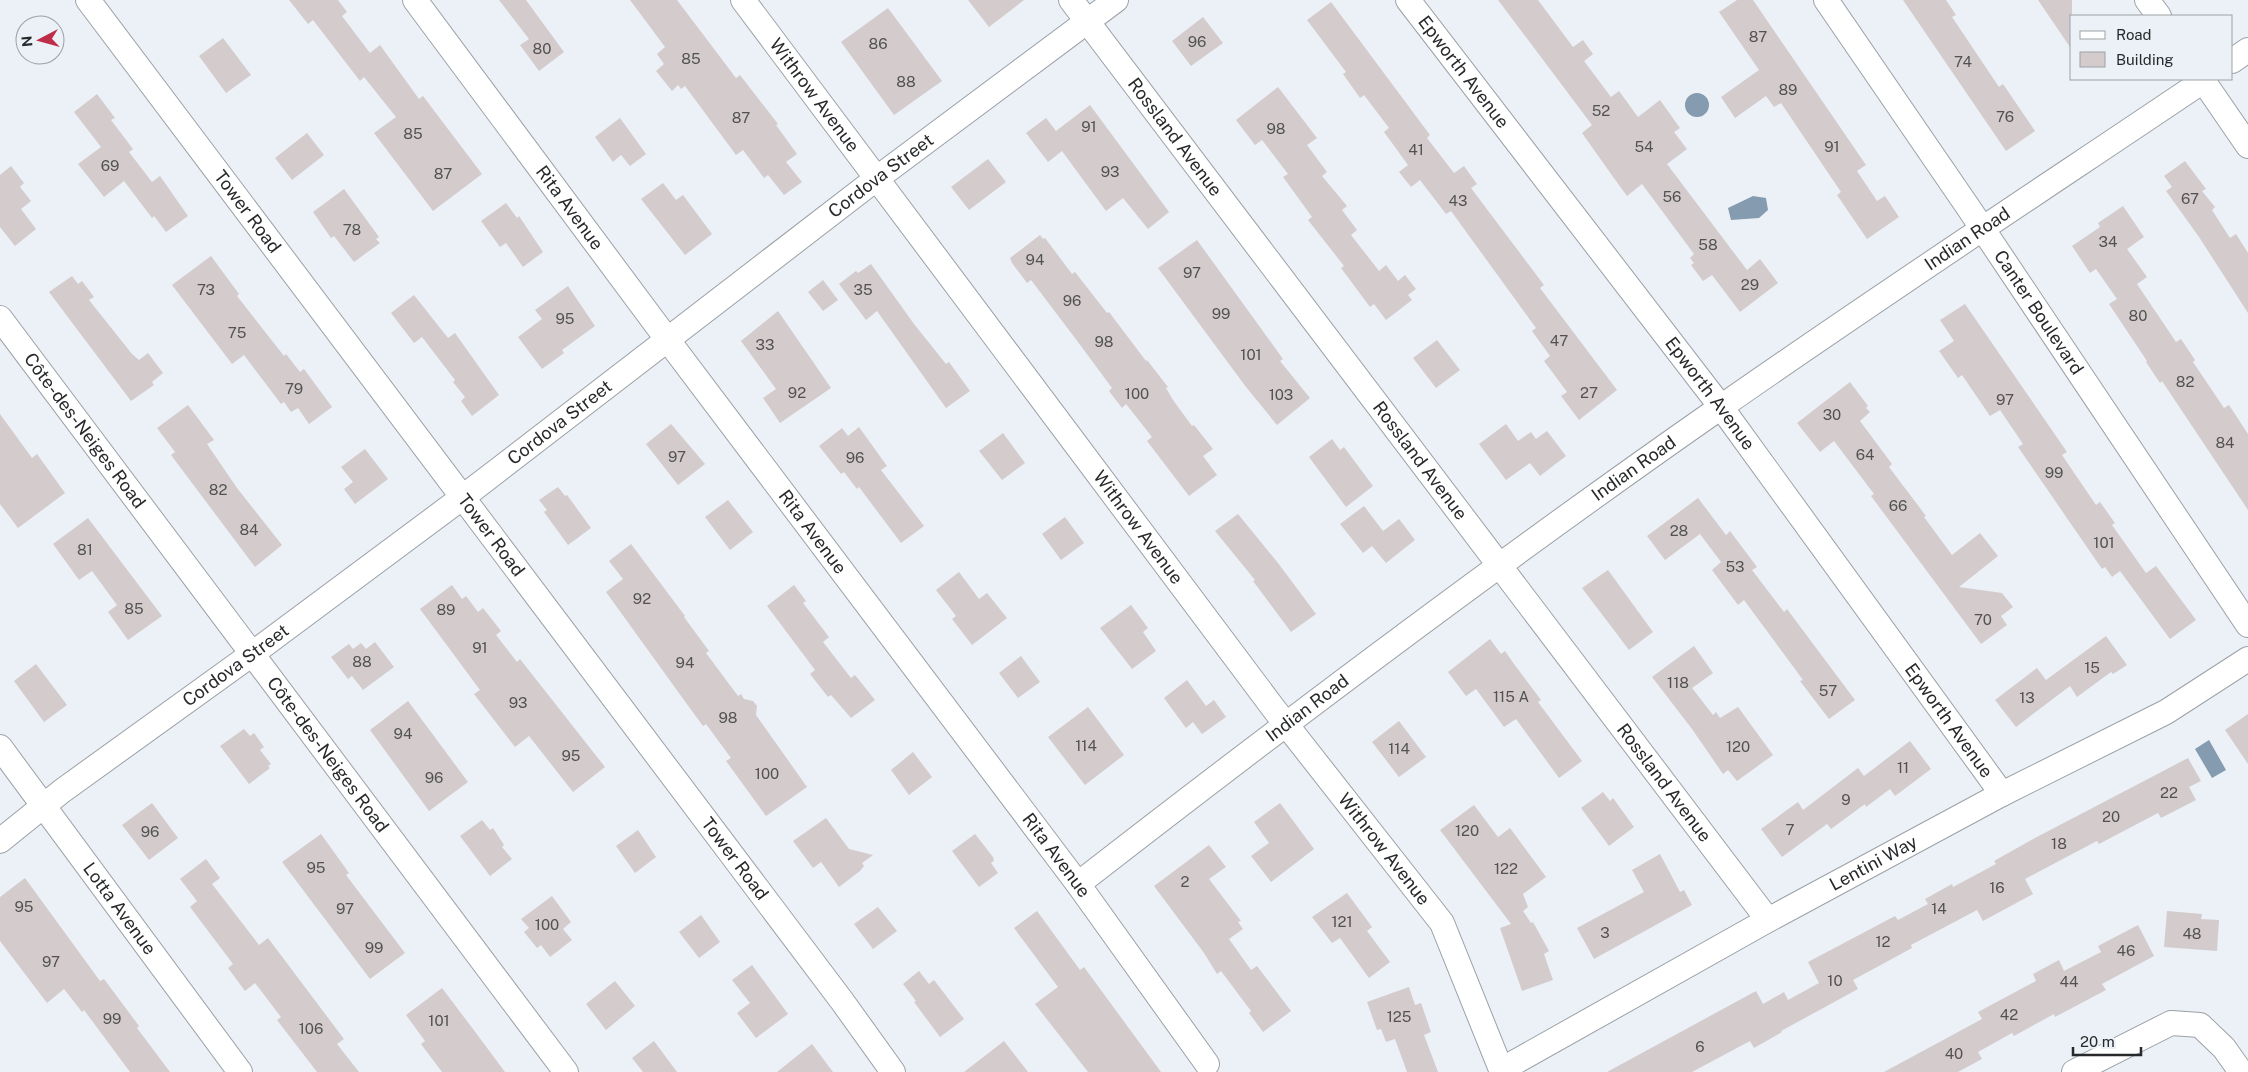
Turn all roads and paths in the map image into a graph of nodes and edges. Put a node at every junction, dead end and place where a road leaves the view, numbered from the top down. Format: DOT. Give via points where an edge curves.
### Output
graph roads {
  1 [pos="88,0"];
  2 [pos="415,0"];
  3 [pos="744,0"];
  4 [pos="1070,0"];
  5 [pos="1116,0"];
  6 [pos="1408,0"];
  7 [pos="1826,0"];
  8 [pos="2147,0"];
  9 [pos="2158,15"];
  10 [pos="1087,22"];
  11 [pos="2248,50"];
  12 [pos="2233,60"];
  13 [pos="2202,80"];
  14 [pos="2204,80"];
  15 [pos="2248,146"];
  16 [pos="876,179"];
  17 [pos="1982,228"];
  18 [pos="0,318"];
  19 [pos="667,339"];
  20 [pos="1721,407"];
  21 [pos="463,497"];
  22 [pos="1500,565"];
  23 [pos="2248,625"];
  24 [pos="252,654"];
  25 [pos="2248,659"];
  26 [pos="1286,724"];
  27 [pos="0,747"];
  28 [pos="2002,794"];
  29 [pos="45,806"];
  30 [pos="0,841"];
  31 [pos="1078,884"];
  32 [pos="1768,920"];
  33 [pos="1207,1064"];
  34 [pos="1501,1071"];
  35 [pos="240,1072"];
  36 [pos="566,1072"];
  37 [pos="893,1072"];
  38 [pos="2074,1072"];
  39 [pos="2241,1072"];
  1 -- 21 [label="street, Tower Road"];
  2 -- 19 [label="street, Rita Avenue"];
  3 -- 16 [label="street, Withrow Avenue"];
  4 -- 10 [label="street, Rossland Avenue"];
  5 -- 10 [label="street, Cordova Street"];
  6 -- 20 [label="street, Epworth Avenue"];
  7 -- 17 [label="street, Canter Boulevard"];
  8 -- 9 [label="street"];
  10 -- 16 [label="street, Cordova Street"];
  10 -- 22 [label="street, Rossland Avenue"];
  11 -- 12 [label="street"];
  13 -- 17 [label="street, Indian Road"];
  14 -- 15 [label="street"];
  16 -- 19 [label="street, Cordova Street"];
  16 -- 26 [label="street, Withrow Avenue"];
  17 -- 20 [label="street, Indian Road"];
  17 -- 23 [label="street, Canter Boulevard"];
  18 -- 24 [label="street, Côte-des-Neiges Road"];
  19 -- 21 [label="street, Cordova Street"];
  19 -- 31 [label="street, Rita Avenue"];
  20 -- 22 [label="street, Indian Road"];
  20 -- 28 [label="street, Epworth Avenue"];
  21 -- 24 [label="street, Cordova Street"];
  21 -- 37 [label="street, Tower Road"];
  22 -- 26 [label="street, Indian Road"];
  22 -- 32 [label="street, Rossland Avenue"];
  24 -- 29 [label="street, Cordova Street"];
  24 -- 36 [label="street, Côte-des-Neiges Road"];
  25 -- 28 [label="street, Lentini Way" via="2166,712"];
  26 -- 31 [label="street, Indian Road"];
  26 -- 34 [label="street, Withrow Avenue" via="1442,923"];
  27 -- 29 [label="street, Lotta Avenue"];
  28 -- 32 [label="street, Lentini Way"];
  29 -- 30 [label="street, Cordova Street"];
  29 -- 35 [label="street, Lotta Avenue"];
  31 -- 33 [label="street, Rita Avenue"];
  32 -- 34 [label="street, Lentini Way"];
  38 -- 39 [label="street" via="2171,1023 2200,1025 2224,1048"];
}
